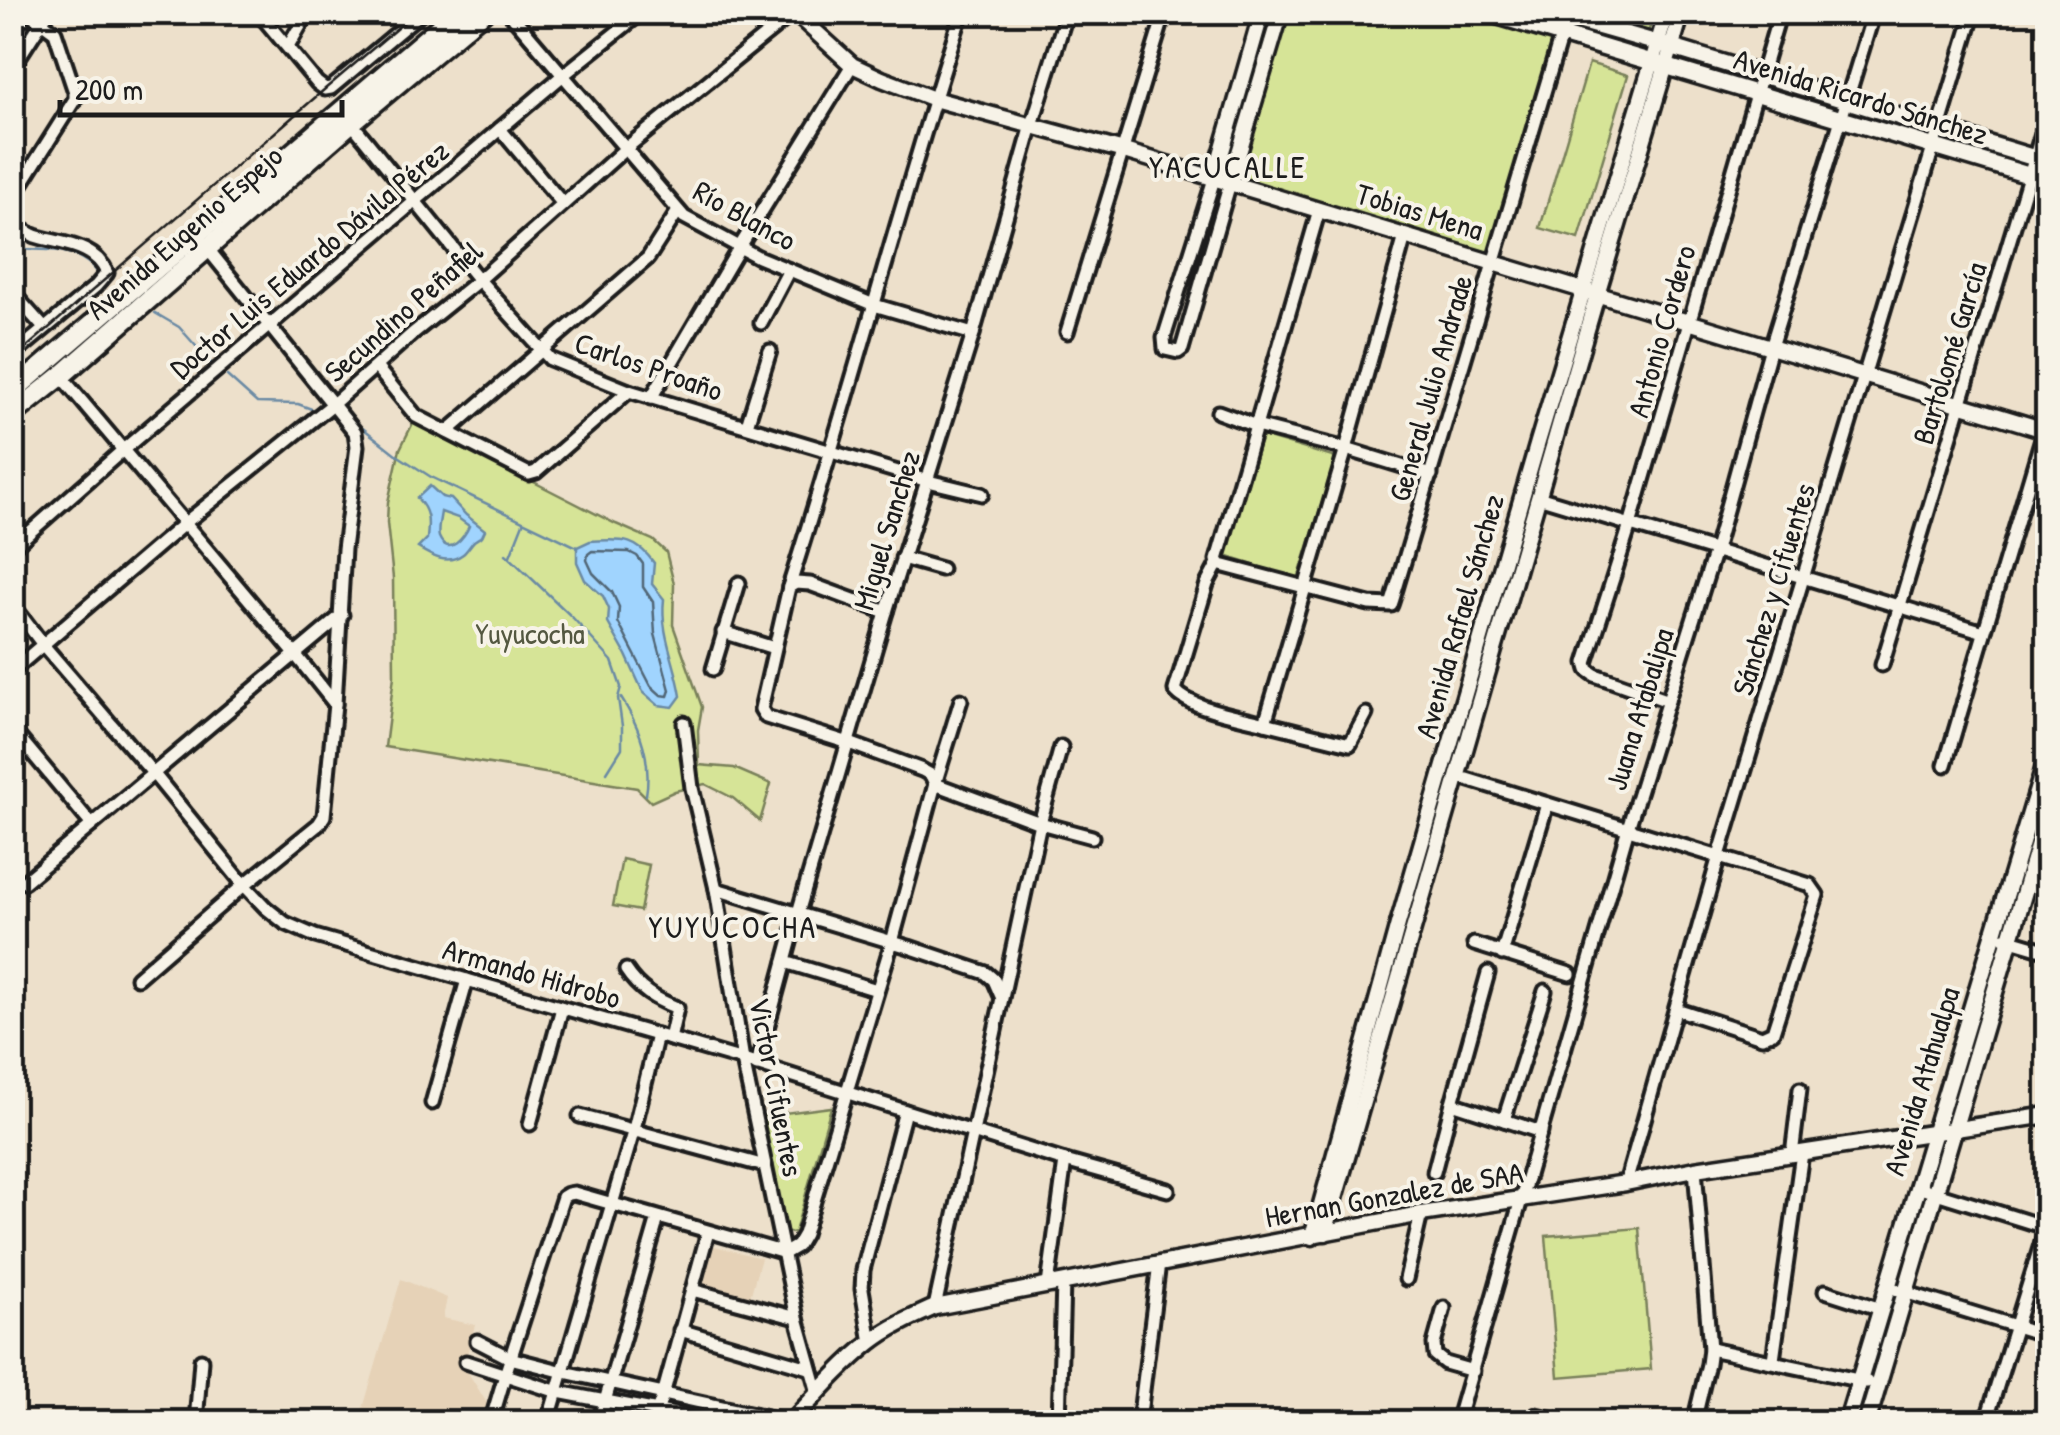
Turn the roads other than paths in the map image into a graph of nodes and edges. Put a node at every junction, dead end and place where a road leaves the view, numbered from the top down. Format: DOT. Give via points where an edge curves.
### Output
graph roads {
  1 [pos="28,12"];
  2 [pos="258,12"];
  3 [pos="308,12"];
  4 [pos="422,12"];
  5 [pos="457,12"];
  6 [pos="483,12"];
  7 [pos="509,12"];
  8 [pos="642,12"];
  9 [pos="794,12"];
  10 [pos="962,12"];
  11 [pos="1067,12"];
  12 [pos="1165,12"];
  13 [pos="1262,12"];
  14 [pos="1281,12"];
  15 [pos="1485,12"];
  16 [pos="1548,12"];
  17 [pos="1667,12"];
  18 [pos="1682,12"];
  19 [pos="1780,12"];
  20 [pos="1874,12"];
  21 [pos="1974,12"];
  22 [pos="1568,15"];
  23 [pos="45,17"];
  24 [pos="1562,34"];
  25 [pos="288,46"];
  26 [pos="1664,46"];
  27 [pos="852,64"];
  28 [pos="1659,64"];
  29 [pos="12,68"];
  30 [pos="562,76"];
  31 [pos="1761,76"];
  32 [pos="1756,93"];
  33 [pos="934,98"];
  34 [pos="1847,102"];
  35 [pos="2048,114"];
  36 [pos="346,116"];
  37 [pos="1842,120"];
  38 [pos="1032,125"];
  39 [pos="500,129"];
  40 [pos="1936,138"];
  41 [pos="625,149"];
  42 [pos="1124,151"];
  43 [pos="2040,160"];
  44 [pos="2028,176"];
  45 [pos="1214,179"];
  46 [pos="2048,181"];
  47 [pos="1230,183"];
  48 [pos="12,199"];
  49 [pos="416,201"];
  50 [pos="563,204"];
  51 [pos="1319,210"];
  52 [pos="678,211"];
  53 [pos="12,223"];
  54 [pos="1405,236"];
  55 [pos="202,241"];
  56 [pos="739,248"];
  57 [pos="1494,262"];
  58 [pos="788,270"];
  59 [pos="479,280"];
  60 [pos="12,292"];
  61 [pos="1590,293"];
  62 [pos="874,305"];
  63 [pos="1689,322"];
  64 [pos="270,324"];
  65 [pos="761,324"];
  66 [pos="44,328"];
  67 [pos="1067,332"];
  68 [pos="973,334"];
  69 [pos="1771,347"];
  70 [pos="542,350"];
  71 [pos="770,351"];
  72 [pos="12,356"];
  73 [pos="376,366"];
  74 [pos="55,369"];
  75 [pos="1864,377"];
  76 [pos="12,392"];
  77 [pos="629,392"];
  78 [pos="651,398"];
  79 [pos="333,404"];
  80 [pos="1960,405"];
  81 [pos="1218,412"];
  82 [pos="12,415"];
  83 [pos="747,426"];
  84 [pos="1256,426"];
  85 [pos="2046,426"];
  86 [pos="447,432"];
  87 [pos="1546,445"];
  88 [pos="1346,449"];
  89 [pos="123,450"];
  90 [pos="832,452"];
  91 [pos="1431,475"];
  92 [pos="928,481"];
  93 [pos="982,494"];
  94 [pos="1538,497"];
  95 [pos="185,523"];
  96 [pos="1630,526"];
  97 [pos="12,548"];
  98 [pos="1715,550"];
  99 [pos="902,558"];
  100 [pos="1222,565"];
  101 [pos="941,569"];
  102 [pos="1802,577"];
  103 [pos="739,583"];
  104 [pos="788,587"];
  105 [pos="1304,587"];
  106 [pos="12,604"];
  107 [pos="1899,606"];
  108 [pos="886,612"];
  109 [pos="342,615"];
  110 [pos="723,632"];
  111 [pos="1984,632"];
  112 [pos="44,646"];
  113 [pos="774,648"];
  114 [pos="295,654"];
  115 [pos="1882,666"];
  116 [pos="713,669"];
  117 [pos="12,671"];
  118 [pos="961,700"];
  119 [pos="1668,701"];
  120 [pos="335,704"];
  121 [pos="1366,714"];
  122 [pos="1264,723"];
  123 [pos="684,724"];
  124 [pos="12,729"];
  125 [pos="849,744"];
  126 [pos="1061,746"];
  127 [pos="2048,755"];
  128 [pos="1945,765"];
  129 [pos="154,773"];
  130 [pos="1457,776"];
  131 [pos="935,784"];
  132 [pos="1546,804"];
  133 [pos="2043,808"];
  134 [pos="1040,824"];
  135 [pos="92,825"];
  136 [pos="1628,828"];
  137 [pos="1092,836"];
  138 [pos="1719,856"];
  139 [pos="24,882"];
  140 [pos="244,885"];
  141 [pos="716,889"];
  142 [pos="798,913"];
  143 [pos="2001,938"];
  144 [pos="892,942"];
  145 [pos="1474,944"];
  146 [pos="2048,952"];
  147 [pos="1502,954"];
  148 [pos="785,962"];
  149 [pos="626,970"];
  150 [pos="1488,973"];
  151 [pos="1570,974"];
  152 [pos="137,978"];
  153 [pos="467,980"];
  154 [pos="877,990"];
  155 [pos="1544,990"];
  156 [pos="1002,996"];
  157 [pos="562,1008"];
  158 [pos="1676,1010"];
  159 [pos="663,1037"];
  160 [pos="744,1060"];
  161 [pos="758,1065"];
  162 [pos="1800,1089"];
  163 [pos="847,1093"];
  164 [pos="432,1103"];
  165 [pos="1452,1103"];
  166 [pos="905,1111"];
  167 [pos="2048,1115"];
  168 [pos="580,1116"];
  169 [pos="1504,1120"];
  170 [pos="530,1124"];
  171 [pos="634,1129"];
  172 [pos="1955,1129"];
  173 [pos="974,1132"];
  174 [pos="1541,1132"];
  175 [pos="1935,1132"];
  176 [pos="1797,1154"];
  177 [pos="1064,1161"];
  178 [pos="765,1166"];
  179 [pos="1695,1169"];
  180 [pos="1434,1172"];
  181 [pos="1626,1182"];
  182 [pos="1918,1186"];
  183 [pos="1168,1190"];
  184 [pos="1934,1193"];
  185 [pos="1523,1198"];
  186 [pos="612,1204"];
  187 [pos="1421,1214"];
  188 [pos="658,1218"];
  189 [pos="2047,1226"];
  190 [pos="708,1232"];
  191 [pos="1319,1235"];
  192 [pos="785,1253"];
  193 [pos="1159,1263"];
  194 [pos="1406,1279"];
  195 [pos="1056,1284"];
  196 [pos="1888,1287"];
  197 [pos="692,1290"];
  198 [pos="1825,1290"];
  199 [pos="1905,1293"];
  200 [pos="935,1307"];
  201 [pos="1444,1308"];
  202 [pos="1880,1309"];
  203 [pos="796,1318"];
  204 [pos="2014,1325"];
  205 [pos="680,1330"];
  206 [pos="2048,1336"];
  207 [pos="477,1342"];
  208 [pos="870,1342"];
  209 [pos="1710,1349"];
  210 [pos="510,1358"];
  211 [pos="201,1360"];
  212 [pos="1773,1360"];
  213 [pos="466,1362"];
  214 [pos="809,1368"];
  215 [pos="1473,1371"];
  216 [pos="564,1372"];
  217 [pos="505,1375"];
  218 [pos="1860,1380"];
  219 [pos="612,1382"];
  220 [pos="1878,1384"];
  221 [pos="558,1392"];
  222 [pos="818,1393"];
  223 [pos="663,1396"];
  224 [pos="606,1400"];
  225 [pos="1536,1416"];
  226 [pos="655,1417"];
  227 [pos="196,1422"];
  228 [pos="491,1422"];
  229 [pos="548,1422"];
  230 [pos="599,1422"];
  231 [pos="716,1422"];
  232 [pos="790,1422"];
  233 [pos="1059,1422"];
  234 [pos="1139,1422"];
  235 [pos="1457,1422"];
  236 [pos="1568,1422"];
  237 [pos="1694,1422"];
  238 [pos="1847,1422"];
  239 [pos="1866,1422"];
  240 [pos="1986,1422"];
  1 -- 23 [label="street"];
  2 -- 25 [label="street"];
  3 -- 25 [label="street"];
  4 -- 25 [label="street" via="331,88 317,83"];
  5 -- 36 [label="main road, Avenida Eugenio Espejo"];
  6 -- 36 [label="main road, Avenida Eugenio Espejo"];
  7 -- 30 [label="street, Río Blanco"];
  8 -- 30 [label="street, Doctor Luis Eduardo Dávila Pérez"];
  9 -- 27 [label="street, Tobias Mena"];
  9 -- 41 [label="street, Secundino Peñafiel"];
  10 -- 33 [label="street"];
  11 -- 38 [label="street, Miguel Sanchez"];
  12 -- 42 [label="street"];
  13 -- 45 [label="street"];
  14 -- 47 [label="street"];
  15 -- 24 [label="main road, Avenida Ricardo Sánchez"];
  16 -- 22 [label="main road, Avenida Ricardo Sánchez"];
  17 -- 26 [label="street, Avenida Rafael Sánchez"];
  18 -- 26 [label="street, Avenida Rafael Sánchez"];
  19 -- 31 [label="street, Antonio Cordero"];
  20 -- 34 [label="street, Juana Atabalipa"];
  21 -- 40 [label="street, Sánchez y Cifuentes"];
  22 -- 24 [label="street, General Julio Andrade"];
  22 -- 26 [label="main road, Avenida Ricardo Sánchez"];
  23 -- 29 [label="street"];
  23 -- 48 [label="street" via="76,92"];
  24 -- 28 [label="main road, Avenida Ricardo Sánchez"];
  24 -- 57 [label="street, General Julio Andrade"];
  26 -- 28 [label="street, Avenida Rafael Sánchez"];
  26 -- 31 [label="main road, Avenida Ricardo Sánchez"];
  27 -- 33 [label="street, Tobias Mena"];
  27 -- 56 [label="street"];
  28 -- 32 [label="main road, Avenida Ricardo Sánchez"];
  28 -- 61 [label="street, Avenida Rafael Sánchez"];
  30 -- 39 [label="street, Doctor Luis Eduardo Dávila Pérez"];
  30 -- 41 [label="street, Río Blanco"];
  31 -- 32 [label="street, Antonio Cordero"];
  31 -- 34 [label="main road, Avenida Ricardo Sánchez"];
  32 -- 37 [label="main road, Avenida Ricardo Sánchez"];
  32 -- 63 [label="street, Antonio Cordero"];
  33 -- 38 [label="street, Tobias Mena"];
  33 -- 62 [label="street"];
  34 -- 37 [label="street, Juana Atabalipa"];
  34 -- 40 [label="main road, Avenida Ricardo Sánchez"];
  35 -- 43 [label="street, Bartolomé García"];
  36 -- 49 [label="street, Carlos Proaño"];
  36 -- 55 [label="main road, Avenida Eugenio Espejo"];
  37 -- 40 [label="main road, Avenida Ricardo Sánchez"];
  37 -- 69 [label="street, Juana Atabalipa"];
  38 -- 42 [label="street, Tobias Mena"];
  38 -- 68 [label="street, Miguel Sanchez"];
  39 -- 49 [label="street, Doctor Luis Eduardo Dávila Pérez"];
  39 -- 50 [label="street"];
  40 -- 43 [label="main road, Avenida Ricardo Sánchez"];
  40 -- 44 [label="main road, Avenida Ricardo Sánchez"];
  40 -- 75 [label="street, Sánchez y Cifuentes"];
  41 -- 50 [label="street, Secundino Peñafiel"];
  41 -- 52 [label="street, Río Blanco"];
  42 -- 45 [label="street, Tobias Mena"];
  42 -- 67 [label="street"];
  43 -- 44 [label="street, Bartolomé García"];
  44 -- 46 [label="main road, Avenida Ricardo Sánchez"];
  44 -- 80 [label="street, Bartolomé García"];
  45 -- 47 [label="street, Tobias Mena"];
  45 -- 47 [label="street" via="1164,338 1170,351 1182,349"];
  47 -- 51 [label="street, Tobias Mena"];
  49 -- 59 [label="street, Carlos Proaño"];
  49 -- 64 [label="street, Doctor Luis Eduardo Dávila Pérez"];
  50 -- 59 [label="street, Secundino Peñafiel"];
  51 -- 54 [label="street, Tobias Mena"];
  51 -- 84 [label="street"];
  52 -- 56 [label="street, Río Blanco"];
  52 -- 70 [label="street" via="648,258"];
  53 -- 66 [label="street" via="84,250 106,269 106,276"];
  54 -- 57 [label="street, Tobias Mena"];
  54 -- 88 [label="street"];
  55 -- 64 [label="street"];
  55 -- 74 [label="main road, Avenida Eugenio Espejo"];
  56 -- 58 [label="street, Río Blanco"];
  56 -- 78 [label="street"];
  57 -- 61 [label="street, Tobias Mena"];
  57 -- 91 [label="street, General Julio Andrade"];
  58 -- 62 [label="street, Río Blanco"];
  58 -- 65 [label="street"];
  59 -- 70 [label="street, Carlos Proaño"];
  59 -- 73 [label="street, Secundino Peñafiel"];
  60 -- 66 [label="street"];
  61 -- 63 [label="street, Tobias Mena"];
  61 -- 87 [label="street, Avenida Rafael Sánchez"];
  62 -- 68 [label="street, Río Blanco"];
  62 -- 90 [label="street"];
  63 -- 69 [label="street, Tobias Mena"];
  63 -- 96 [label="street, Antonio Cordero"];
  64 -- 79 [label="street"];
  64 -- 89 [label="street, Doctor Luis Eduardo Dávila Pérez"];
  66 -- 72 [label="street"];
  68 -- 92 [label="street, Miguel Sanchez"];
  69 -- 75 [label="street, Tobias Mena"];
  69 -- 98 [label="street, Juana Atabalipa"];
  70 -- 77 [label="street, Carlos Proaño"];
  70 -- 86 [label="street"];
  71 -- 83 [label="street"];
  73 -- 79 [label="street, Secundino Peñafiel"];
  73 -- 86 [label="street" via="416,416"];
  74 -- 76 [label="main road, Avenida Eugenio Espejo"];
  74 -- 82 [label="main road, Avenida Eugenio Espejo"];
  74 -- 89 [label="street"];
  75 -- 80 [label="street, Tobias Mena"];
  75 -- 102 [label="street, Sánchez y Cifuentes"];
  77 -- 78 [label="street, Carlos Proaño"];
  77 -- 86 [label="street" via="529,474"];
  78 -- 83 [label="street, Carlos Proaño"];
  79 -- 95 [label="street, Secundino Peñafiel"];
  79 -- 109 [label="street" via="357,439"];
  80 -- 85 [label="street, Tobias Mena"];
  80 -- 107 [label="street, Bartolomé García"];
  81 -- 84 [label="street"];
  83 -- 90 [label="street, Carlos Proaño"];
  84 -- 88 [label="street"];
  84 -- 100 [label="street" via="1217,556"];
  85 -- 111 [label="street"];
  87 -- 94 [label="street, Avenida Rafael Sánchez"];
  87 -- 191 [label="street, Avenida Rafael Sánchez" via="1398,924"];
  88 -- 91 [label="street"];
  88 -- 105 [label="street"];
  89 -- 95 [label="street"];
  89 -- 97 [label="street, Doctor Luis Eduardo Dávila Pérez"];
  90 -- 92 [label="street, Carlos Proaño"];
  90 -- 104 [label="street"];
  91 -- 105 [label="street, General Julio Andrade" via="1391,605"];
  92 -- 93 [label="street, Carlos Proaño"];
  92 -- 99 [label="street, Miguel Sanchez"];
  94 -- 96 [label="street"];
  94 -- 130 [label="street, Avenida Rafael Sánchez"];
  95 -- 112 [label="street, Secundino Peñafiel"];
  95 -- 114 [label="street"];
  96 -- 98 [label="street"];
  96 -- 119 [label="street, Antonio Cordero" via="1586,663 1595,675"];
  98 -- 102 [label="street"];
  98 -- 119 [label="street, Juana Atabalipa"];
  99 -- 101 [label="street"];
  99 -- 108 [label="street, Miguel Sanchez"];
  100 -- 105 [label="street"];
  100 -- 122 [label="street" via="1207,584 1174,690 1194,703"];
  102 -- 107 [label="street"];
  102 -- 138 [label="street, Sánchez y Cifuentes"];
  103 -- 110 [label="street"];
  104 -- 108 [label="street" via="810,584"];
  104 -- 113 [label="street"];
  105 -- 122 [label="street"];
  106 -- 112 [label="street, Armando Hidrobo"];
  107 -- 111 [label="street"];
  107 -- 115 [label="street, Bartolomé García"];
  108 -- 125 [label="street, Miguel Sanchez"];
  109 -- 114 [label="street"];
  109 -- 120 [label="street"];
  110 -- 113 [label="street"];
  110 -- 116 [label="street"];
  111 -- 128 [label="street"];
  112 -- 117 [label="street, Secundino Peñafiel"];
  112 -- 129 [label="street, Armando Hidrobo"];
  113 -- 125 [label="street" via="761,709 766,718"];
  114 -- 120 [label="street"];
  114 -- 129 [label="street"];
  118 -- 131 [label="street"];
  119 -- 136 [label="street, Juana Atabalipa"];
  120 -- 140 [label="street" via="324,816"];
  121 -- 122 [label="street" via="1350,744"];
  123 -- 141 [label="street, Victor Cifuentes"];
  124 -- 135 [label="street"];
  125 -- 131 [label="street" via="922,770"];
  125 -- 142 [label="street, Miguel Sanchez"];
  126 -- 134 [label="street"];
  127 -- 133 [label="main road, Avenida Atahualpa"];
  129 -- 135 [label="street"];
  129 -- 140 [label="street, Armando Hidrobo"];
  130 -- 132 [label="street"];
  130 -- 191 [label="street, Avenida Rafael Sánchez"];
  131 -- 134 [label="street"];
  131 -- 144 [label="street"];
  132 -- 136 [label="street"];
  132 -- 147 [label="street"];
  133 -- 143 [label="main road, Avenida Atahualpa"];
  134 -- 137 [label="street"];
  134 -- 156 [label="street"];
  135 -- 139 [label="street"];
  136 -- 138 [label="street"];
  136 -- 174 [label="street, Juana Atabalipa"];
  138 -- 158 [label="street, Sánchez y Cifuentes"];
  138 -- 158 [label="street" via="1810,885 1817,895 1773,1032 1762,1037"];
  140 -- 152 [label="street"];
  140 -- 153 [label="street, Armando Hidrobo" via="285,923 314,936"];
  141 -- 142 [label="street"];
  141 -- 160 [label="street, Victor Cifuentes"];
  142 -- 144 [label="street"];
  142 -- 148 [label="street, Miguel Sanchez"];
  143 -- 146 [label="street"];
  143 -- 172 [label="main road, Avenida Atahualpa"];
  143 -- 175 [label="main road, Avenida Atahualpa"];
  144 -- 154 [label="street"];
  144 -- 156 [label="street" via="986,973"];
  145 -- 147 [label="street"];
  147 -- 151 [label="street"];
  148 -- 154 [label="street"];
  148 -- 161 [label="street, Miguel Sanchez"];
  149 -- 159 [label="street" via="648,994 676,1008"];
  150 -- 165 [label="street"];
  153 -- 157 [label="street, Armando Hidrobo"];
  153 -- 164 [label="street"];
  154 -- 163 [label="street"];
  155 -- 169 [label="street"];
  156 -- 173 [label="street"];
  157 -- 159 [label="street, Armando Hidrobo"];
  157 -- 170 [label="street"];
  158 -- 181 [label="street, Sánchez y Cifuentes"];
  159 -- 160 [label="street, Armando Hidrobo"];
  159 -- 171 [label="street"];
  160 -- 161 [label="street, Armando Hidrobo"];
  160 -- 178 [label="street, Victor Cifuentes"];
  161 -- 163 [label="street, Armando Hidrobo"];
  162 -- 176 [label="street"];
  163 -- 166 [label="street, Armando Hidrobo"];
  163 -- 192 [label="street" via="804,1234"];
  165 -- 169 [label="street"];
  165 -- 180 [label="street"];
  166 -- 173 [label="street, Armando Hidrobo"];
  166 -- 208 [label="street" via="863,1270"];
  167 -- 172 [label="street, Hernan Gonzalez de SAA"];
  168 -- 171 [label="street"];
  169 -- 174 [label="street"];
  171 -- 178 [label="street"];
  171 -- 186 [label="street"];
  172 -- 175 [label="street, Hernan Gonzalez de SAA"];
  172 -- 184 [label="main road, Avenida Atahualpa"];
  173 -- 177 [label="street, Armando Hidrobo"];
  173 -- 200 [label="street"];
  174 -- 185 [label="street, Juana Atabalipa"];
  175 -- 176 [label="street, Hernan Gonzalez de SAA"];
  175 -- 182 [label="main road, Avenida Atahualpa"];
  176 -- 179 [label="street, Hernan Gonzalez de SAA"];
  176 -- 212 [label="street"];
  177 -- 183 [label="street, Armando Hidrobo"];
  177 -- 195 [label="street"];
  178 -- 192 [label="street, Victor Cifuentes"];
  179 -- 181 [label="street, Hernan Gonzalez de SAA"];
  179 -- 209 [label="street"];
  181 -- 185 [label="street, Hernan Gonzalez de SAA"];
  182 -- 184 [label="street"];
  182 -- 196 [label="main road, Avenida Atahualpa"];
  184 -- 189 [label="street"];
  184 -- 199 [label="main road, Avenida Atahualpa"];
  185 -- 187 [label="street, Hernan Gonzalez de SAA"];
  185 -- 215 [label="street, Juana Atabalipa"];
  186 -- 188 [label="street"];
  186 -- 210 [label="street" via="574,1193 563,1197"];
  186 -- 216 [label="street"];
  187 -- 191 [label="street, Hernan Gonzalez de SAA"];
  187 -- 194 [label="street"];
  188 -- 190 [label="street"];
  188 -- 219 [label="street"];
  189 -- 204 [label="street"];
  190 -- 192 [label="street"];
  190 -- 197 [label="street"];
  191 -- 193 [label="street, Hernan Gonzalez de SAA"];
  192 -- 203 [label="street, Victor Cifuentes"];
  193 -- 195 [label="street, Hernan Gonzalez de SAA"];
  193 -- 234 [label="street"];
  195 -- 200 [label="street, Hernan Gonzalez de SAA"];
  195 -- 233 [label="street"];
  196 -- 199 [label="street"];
  196 -- 202 [label="main road, Avenida Atahualpa"];
  197 -- 203 [label="street"];
  197 -- 205 [label="street"];
  198 -- 202 [label="street"];
  199 -- 204 [label="street"];
  199 -- 220 [label="main road, Avenida Atahualpa"];
  200 -- 208 [label="street, Hernan Gonzalez de SAA"];
  201 -- 215 [label="street" via="1435,1355"];
  202 -- 218 [label="main road, Avenida Atahualpa"];
  203 -- 214 [label="street, Victor Cifuentes"];
  204 -- 206 [label="street"];
  204 -- 240 [label="street"];
  205 -- 214 [label="street"];
  205 -- 223 [label="street"];
  207 -- 210 [label="street"];
  208 -- 222 [label="street, Hernan Gonzalez de SAA"];
  209 -- 212 [label="street"];
  209 -- 237 [label="street"];
  210 -- 216 [label="street"];
  210 -- 217 [label="street"];
  211 -- 227 [label="street"];
  212 -- 218 [label="street"];
  213 -- 217 [label="street"];
  214 -- 222 [label="street, Victor Cifuentes"];
  215 -- 235 [label="street, Juana Atabalipa"];
  216 -- 219 [label="street"];
  216 -- 221 [label="street"];
  217 -- 221 [label="street"];
  217 -- 228 [label="street"];
  218 -- 220 [label="street"];
  218 -- 238 [label="main road, Avenida Atahualpa"];
  219 -- 223 [label="street"];
  219 -- 224 [label="street"];
  220 -- 239 [label="main road, Avenida Atahualpa"];
  221 -- 224 [label="street"];
  221 -- 229 [label="street"];
  222 -- 232 [label="street, Hernan Gonzalez de SAA"];
  223 -- 226 [label="street"];
  223 -- 232 [label="street"];
  224 -- 226 [label="street"];
  224 -- 230 [label="street"];
  225 -- 236 [label="street"];
  226 -- 231 [label="street"];
}
